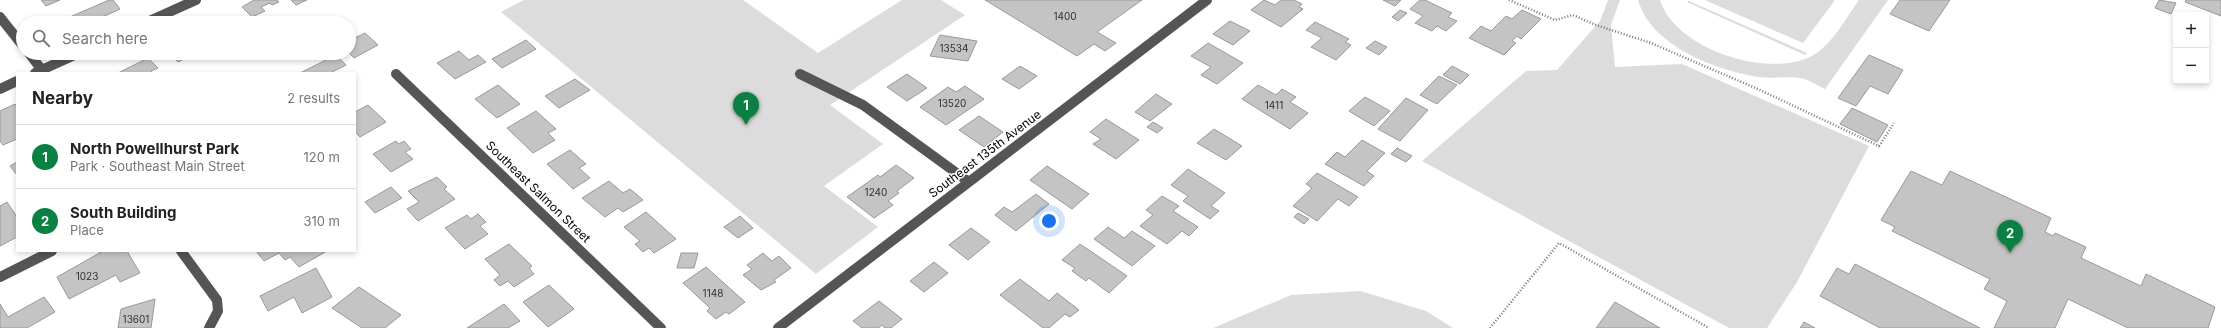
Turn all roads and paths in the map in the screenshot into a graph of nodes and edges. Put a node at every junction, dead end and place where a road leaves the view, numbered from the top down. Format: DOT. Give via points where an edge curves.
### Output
graph roads {
  1 [pos="196,0"];
  2 [pos="1207,0"];
  3 [pos="1509,0"];
  4 [pos="161,16"];
  5 [pos="0,17"];
  6 [pos="16,37"];
  7 [pos="33,60"];
  8 [pos="65,60"];
  9 [pos="40,72"];
  10 [pos="396,74"];
  11 [pos="800,74"];
  12 [pos="16,81"];
  13 [pos="0,89"];
  14 [pos="1894,123"];
  15 [pos="969,182"];
  16 [pos="50,252"];
  17 [pos="182,252"];
  18 [pos="0,277"];
  19 [pos="209,328"];
  20 [pos="661,328"];
  21 [pos="778,328"];
  22 [pos="1490,328"];
  23 [pos="1709,328"];
  1 -- 4 [label="street"];
  2 -- 15 [label="street, Southeast 135th Avenue"];
  3 -- 14 [label="path" via="1555,20 1573,15 1639,38 1760,90 1879,146"];
  5 -- 6 [label="street"];
  7 -- 9 [label="street"];
  8 -- 9 [label="street"];
  10 -- 20 [label="street, Southeast Salmon Street"];
  11 -- 15 [label="street" via="863,104"];
  12 -- 13 [label="street"];
  15 -- 21 [label="street, Southeast 135th Avenue"];
  16 -- 18 [label="street"];
  17 -- 19 [label="street" via="216,300 218,311"];
  22 -- 23 [label="path" via="1559,243"];
}
